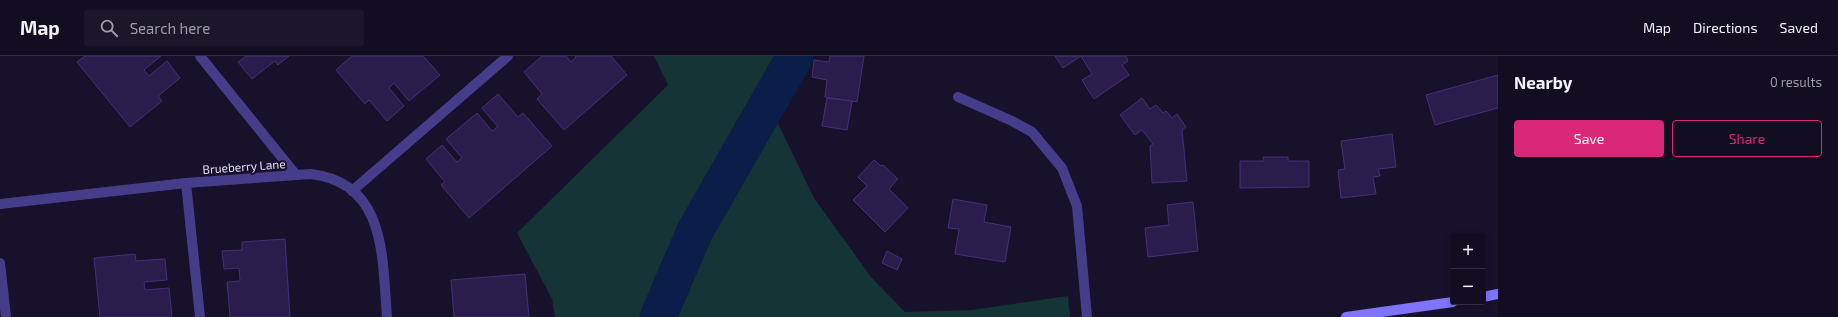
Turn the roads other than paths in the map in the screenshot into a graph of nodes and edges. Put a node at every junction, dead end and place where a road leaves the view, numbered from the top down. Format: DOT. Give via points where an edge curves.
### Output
graph roads {
  1 [pos="200,56"];
  2 [pos="508,56"];
  3 [pos="958,97"];
  4 [pos="296,175"];
  5 [pos="186,183"];
  6 [pos="352,190"];
  7 [pos="0,204"];
  8 [pos="0,263"];
  9 [pos="1498,294"];
  10 [pos="1486,296"];
  11 [pos="1450,302"];
  12 [pos="6,317"];
  13 [pos="200,317"];
  14 [pos="387,317"];
  15 [pos="1087,317"];
  16 [pos="1346,317"];
  1 -- 4 [label="street"];
  2 -- 6 [label="street"];
  3 -- 15 [label="street" via="1032,132 1062,168 1077,206"];
  4 -- 5 [label="street, Brueberry Lane"];
  4 -- 6 [label="street, Brueberry Lane" via="325,176 338,180"];
  5 -- 7 [label="street, Brueberry Lane"];
  5 -- 13 [label="street"];
  6 -- 14 [label="street, Brueberry Lane" via="375,221 380,239"];
  8 -- 12 [label="street"];
  9 -- 10 [label="street"];
  11 -- 16 [label="street"];
}
